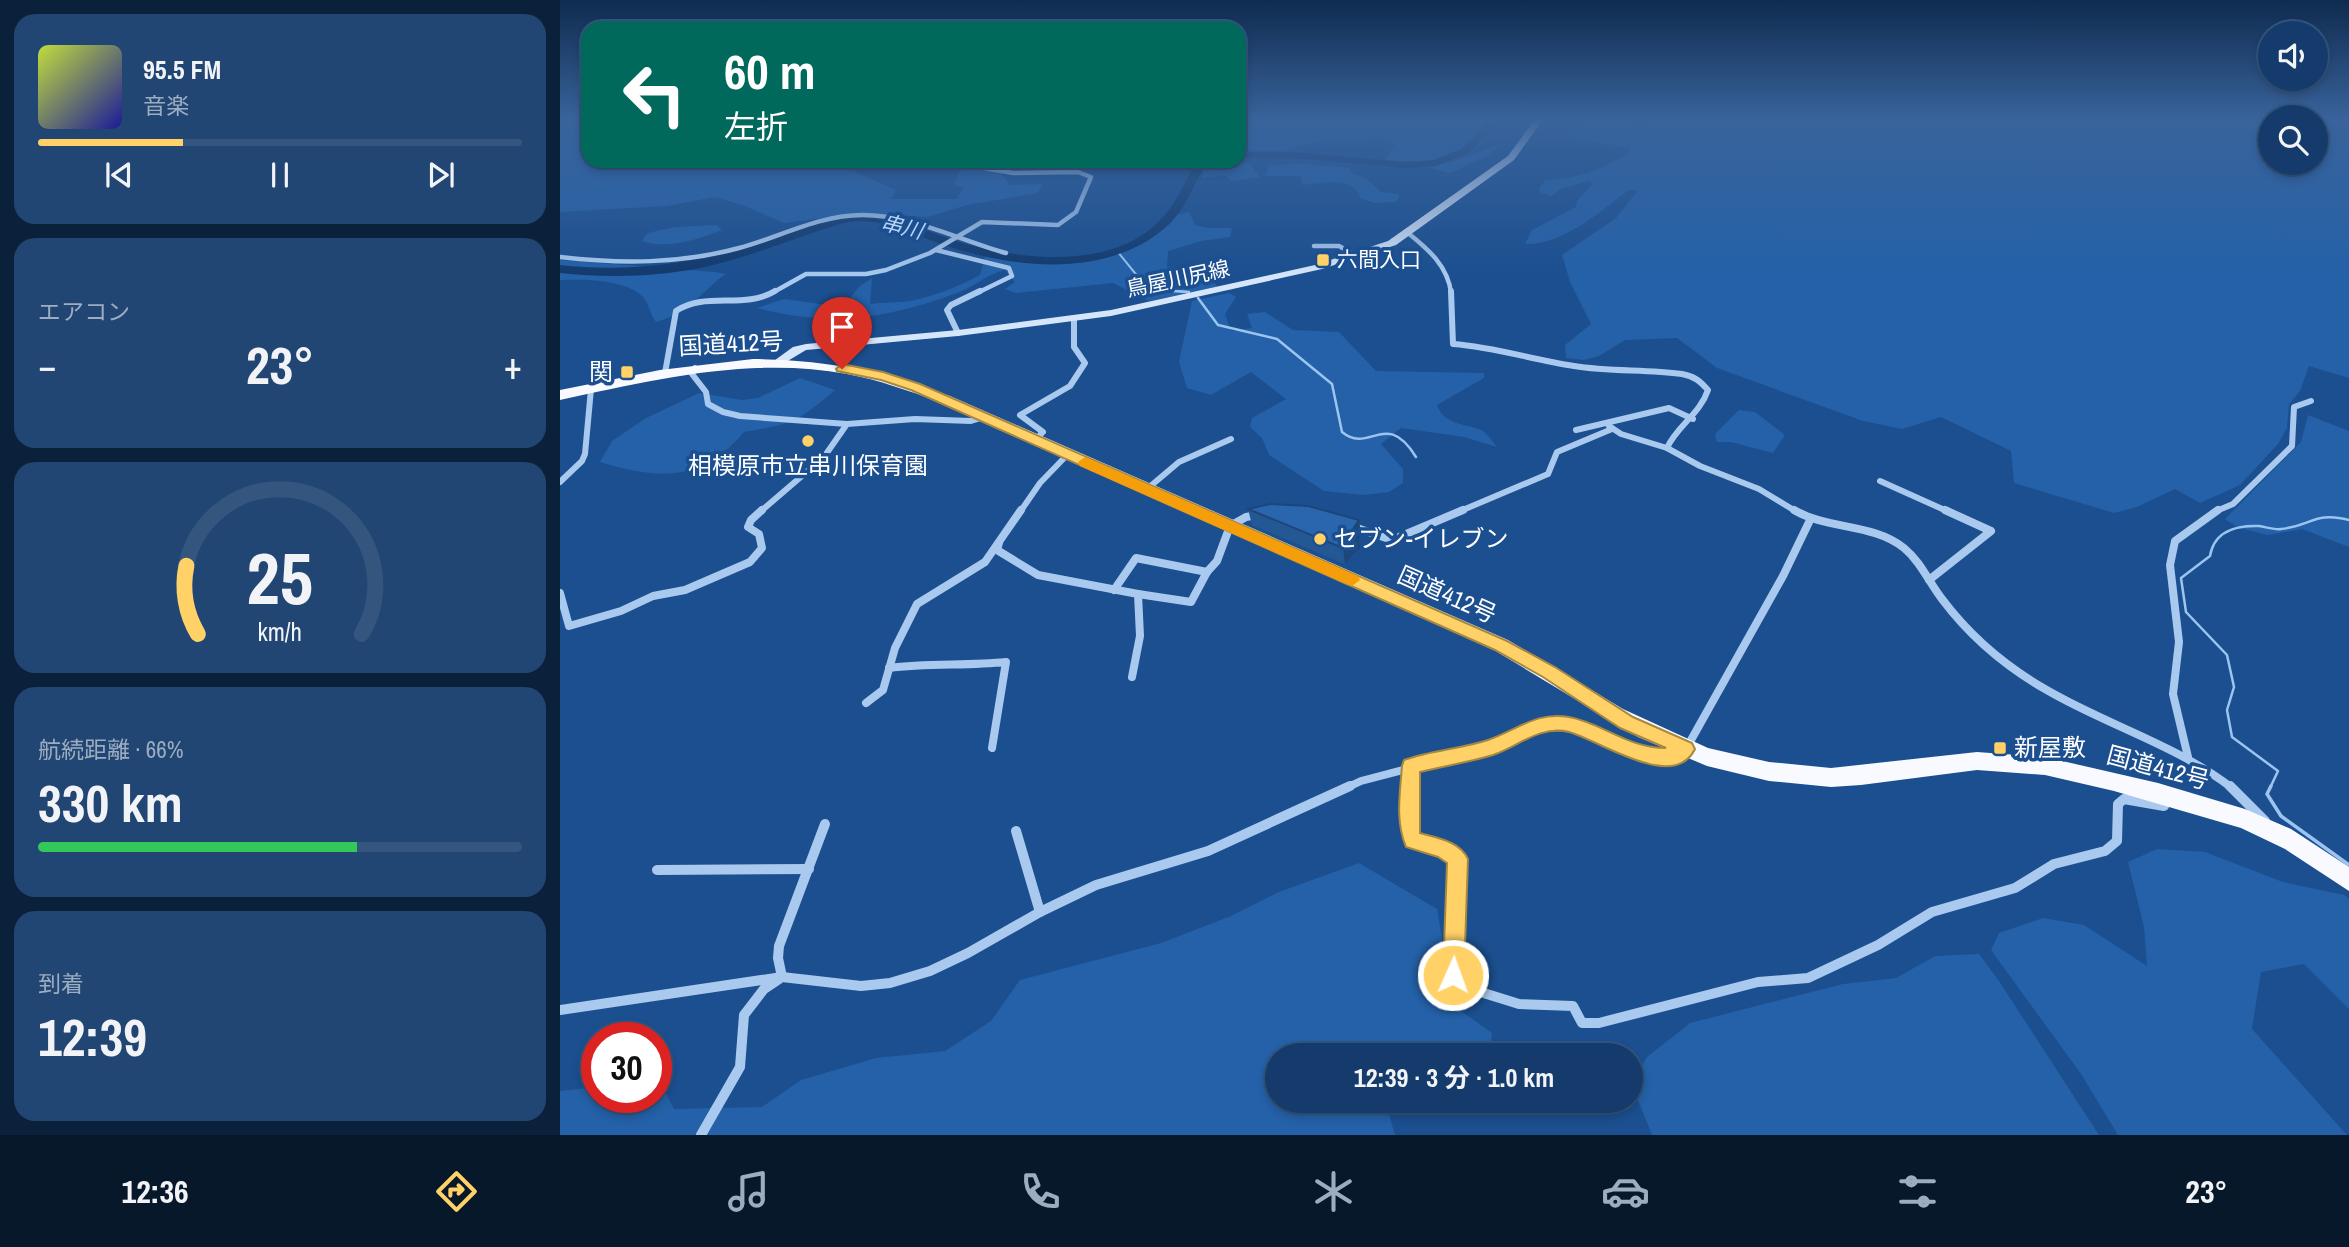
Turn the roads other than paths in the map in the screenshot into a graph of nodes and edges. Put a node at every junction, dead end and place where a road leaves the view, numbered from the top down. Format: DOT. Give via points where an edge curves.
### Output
graph roads {
  1 [pos="1001,171"];
  2 [pos="1493,171"];
  3 [pos="1408,233"];
  4 [pos="953,238"];
  5 [pos="1314,246"];
  6 [pos="938,249"];
  7 [pos="1006,253"];
  8 [pos="1357,256"];
  9 [pos="560,257"];
  10 [pos="1073,318"];
  11 [pos="958,333"];
  12 [pos="776,363"];
  13 [pos="695,368"];
  14 [pos="665,373"];
  15 [pos="591,389"];
  16 [pos="560,395"];
  17 [pos="2311,401"];
  18 [pos="984,417"];
  19 [pos="1693,419"];
  20 [pos="1606,423"];
  21 [pos="847,424"];
  22 [pos="1612,429"];
  23 [pos="1576,430"];
  24 [pos="1231,439"];
  25 [pos="1034,440"];
  26 [pos="1667,448"];
  27 [pos="1068,454"];
  28 [pos="1880,481"];
  29 [pos="560,482"];
  30 [pos="1147,489"];
  31 [pos="1269,513"];
  32 [pos="1811,518"];
  33 [pos="1345,524"];
  34 [pos="1230,526"];
  35 [pos="1000,539"];
  36 [pos="1207,572"];
  37 [pos="1929,580"];
  38 [pos="1114,590"];
  39 [pos="560,593"];
  40 [pos="1138,594"];
  41 [pos="889,668"];
  42 [pos="1132,677"];
  43 [pos="866,703"];
  44 [pos="992,748"];
  45 [pos="1686,749"];
  46 [pos="2188,757"];
  47 [pos="1411,766"];
  48 [pos="2168,796"];
  49 [pos="825,824"];
  50 [pos="1016,831"];
  51 [pos="2272,831"];
  52 [pos="809,869"];
  53 [pos="657,870"];
  54 [pos="2349,880"];
  55 [pos="1040,912"];
  56 [pos="782,977"];
  57 [pos="560,1010"];
  58 [pos="701,1135"];
  1 -- 4 [label="street" via="1078,172 1091,177 1087,193 1064,223 1046,227 982,222"];
  2 -- 3 [label="main road, 鳥屋川尻線"];
  3 -- 8 [label="main road, 鳥屋川尻線"];
  3 -- 19 [label="street" via="1442,264 1450,284 1453,344 1486,346 1572,366 1697,378 1708,390"];
  4 -- 6 [label="street"];
  4 -- 7 [label="street"];
  4 -- 9 [label="street" via="890,217 862,215 808,225 691,260 634,265"];
  5 -- 8 [label="street" via="1339,246"];
  6 -- 11 [label="street" via="1012,272 1012,276 951,305 947,310"];
  6 -- 14 [label="street" via="872,275 808,274 765,297 684,304 676,311"];
  8 -- 10 [label="main road, 鳥屋川尻線" via="1167,302"];
  10 -- 11 [label="main road, 鳥屋川尻線"];
  10 -- 25 [label="street" via="1074,347 1085,363 1070,386 1020,415 1043,432"];
  11 -- 12 [label="main road, 鳥屋川尻線" via="806,346"];
  12 -- 13 [label="highway, 国道412号"];
  12 -- 18 [label="highway, 国道412号" via="883,376"];
  13 -- 14 [label="highway, 国道412号"];
  13 -- 21 [label="street" via="692,374 706,392 708,404 723,412"];
  14 -- 15 [label="highway, 国道412号"];
  15 -- 16 [label="highway, 国道412号"];
  15 -- 29 [label="street" via="582,461"];
  17 -- 46 [label="street" via="2294,407 2292,446 2253,487 2175,541 2170,565 2179,642 2173,694"];
  18 -- 21 [label="street"];
  18 -- 25 [label="highway, 国道412号"];
  19 -- 20 [label="street" via="1669,408"];
  19 -- 26 [label="street" via="1671,438"];
  20 -- 22 [label="street"];
  20 -- 23 [label="street"];
  21 -- 39 [label="street" via="824,457 751,520 748,527 759,534 762,548 750,562 685,590 653,596 569,626"];
  22 -- 26 [label="street"];
  22 -- 33 [label="street" via="1558,452 1548,474 1392,540"];
  24 -- 30 [label="street" via="1179,462"];
  25 -- 27 [label="highway, 国道412号"];
  26 -- 32 [label="street"];
  27 -- 30 [label="highway, 国道412号"];
  27 -- 35 [label="street" via="1040,482"];
  28 -- 37 [label="street" via="1991,531"];
  30 -- 34 [label="highway, 国道412号"];
  31 -- 34 [label="street" via="1245,517"];
  32 -- 37 [label="street" via="1875,533 1900,545"];
  32 -- 45 [label="street"];
  34 -- 36 [label="street" via="1217,561"];
  34 -- 45 [label="highway, 国道412号" via="1501,645 1626,723"];
  35 -- 38 [label="street" via="997,550 1038,575"];
  35 -- 41 [label="street" via="985,562 917,604"];
  36 -- 38 [label="street" via="1136,558"];
  36 -- 40 [label="street" via="1191,602"];
  37 -- 46 [label="street" via="1968,628 2016,671"];
  38 -- 40 [label="street"];
  40 -- 42 [label="street" via="1142,621"];
  41 -- 43 [label="street" via="883,690"];
  41 -- 44 [label="street" via="1006,662"];
  45 -- 47 [label="street" via="1677,757 1650,756 1572,725 1551,723 1534,726 1492,747"];
  45 -- 48 [label="highway, 国道412号" via="1739,766 1825,776 2006,761 2093,776"];
  46 -- 51 [label="street" via="2249,800"];
  47 -- 48 [label="street" via="1409,827 1413,840 1458,859 1453,975 1458,985 1519,1004 1573,1006 1582,1023 1598,1023 1758,982 1808,978 1878,945 1932,912 2015,888 2054,864 2105,852 2118,841 2118,804 2124,799 2164,806"];
  47 -- 55 [label="street" via="1362,780 1208,851 1096,886"];
  48 -- 51 [label="highway, 国道412号"];
  49 -- 52 [label="street"];
  50 -- 55 [label="street"];
  51 -- 54 [label="highway, 国道412号"];
  52 -- 53 [label="street"];
  52 -- 56 [label="street" via="779,946"];
  55 -- 56 [label="street" via="930,971 890,983 862,986"];
  56 -- 57 [label="street"];
  56 -- 58 [label="street" via="764,989 744,1015 740,1067"];
}
